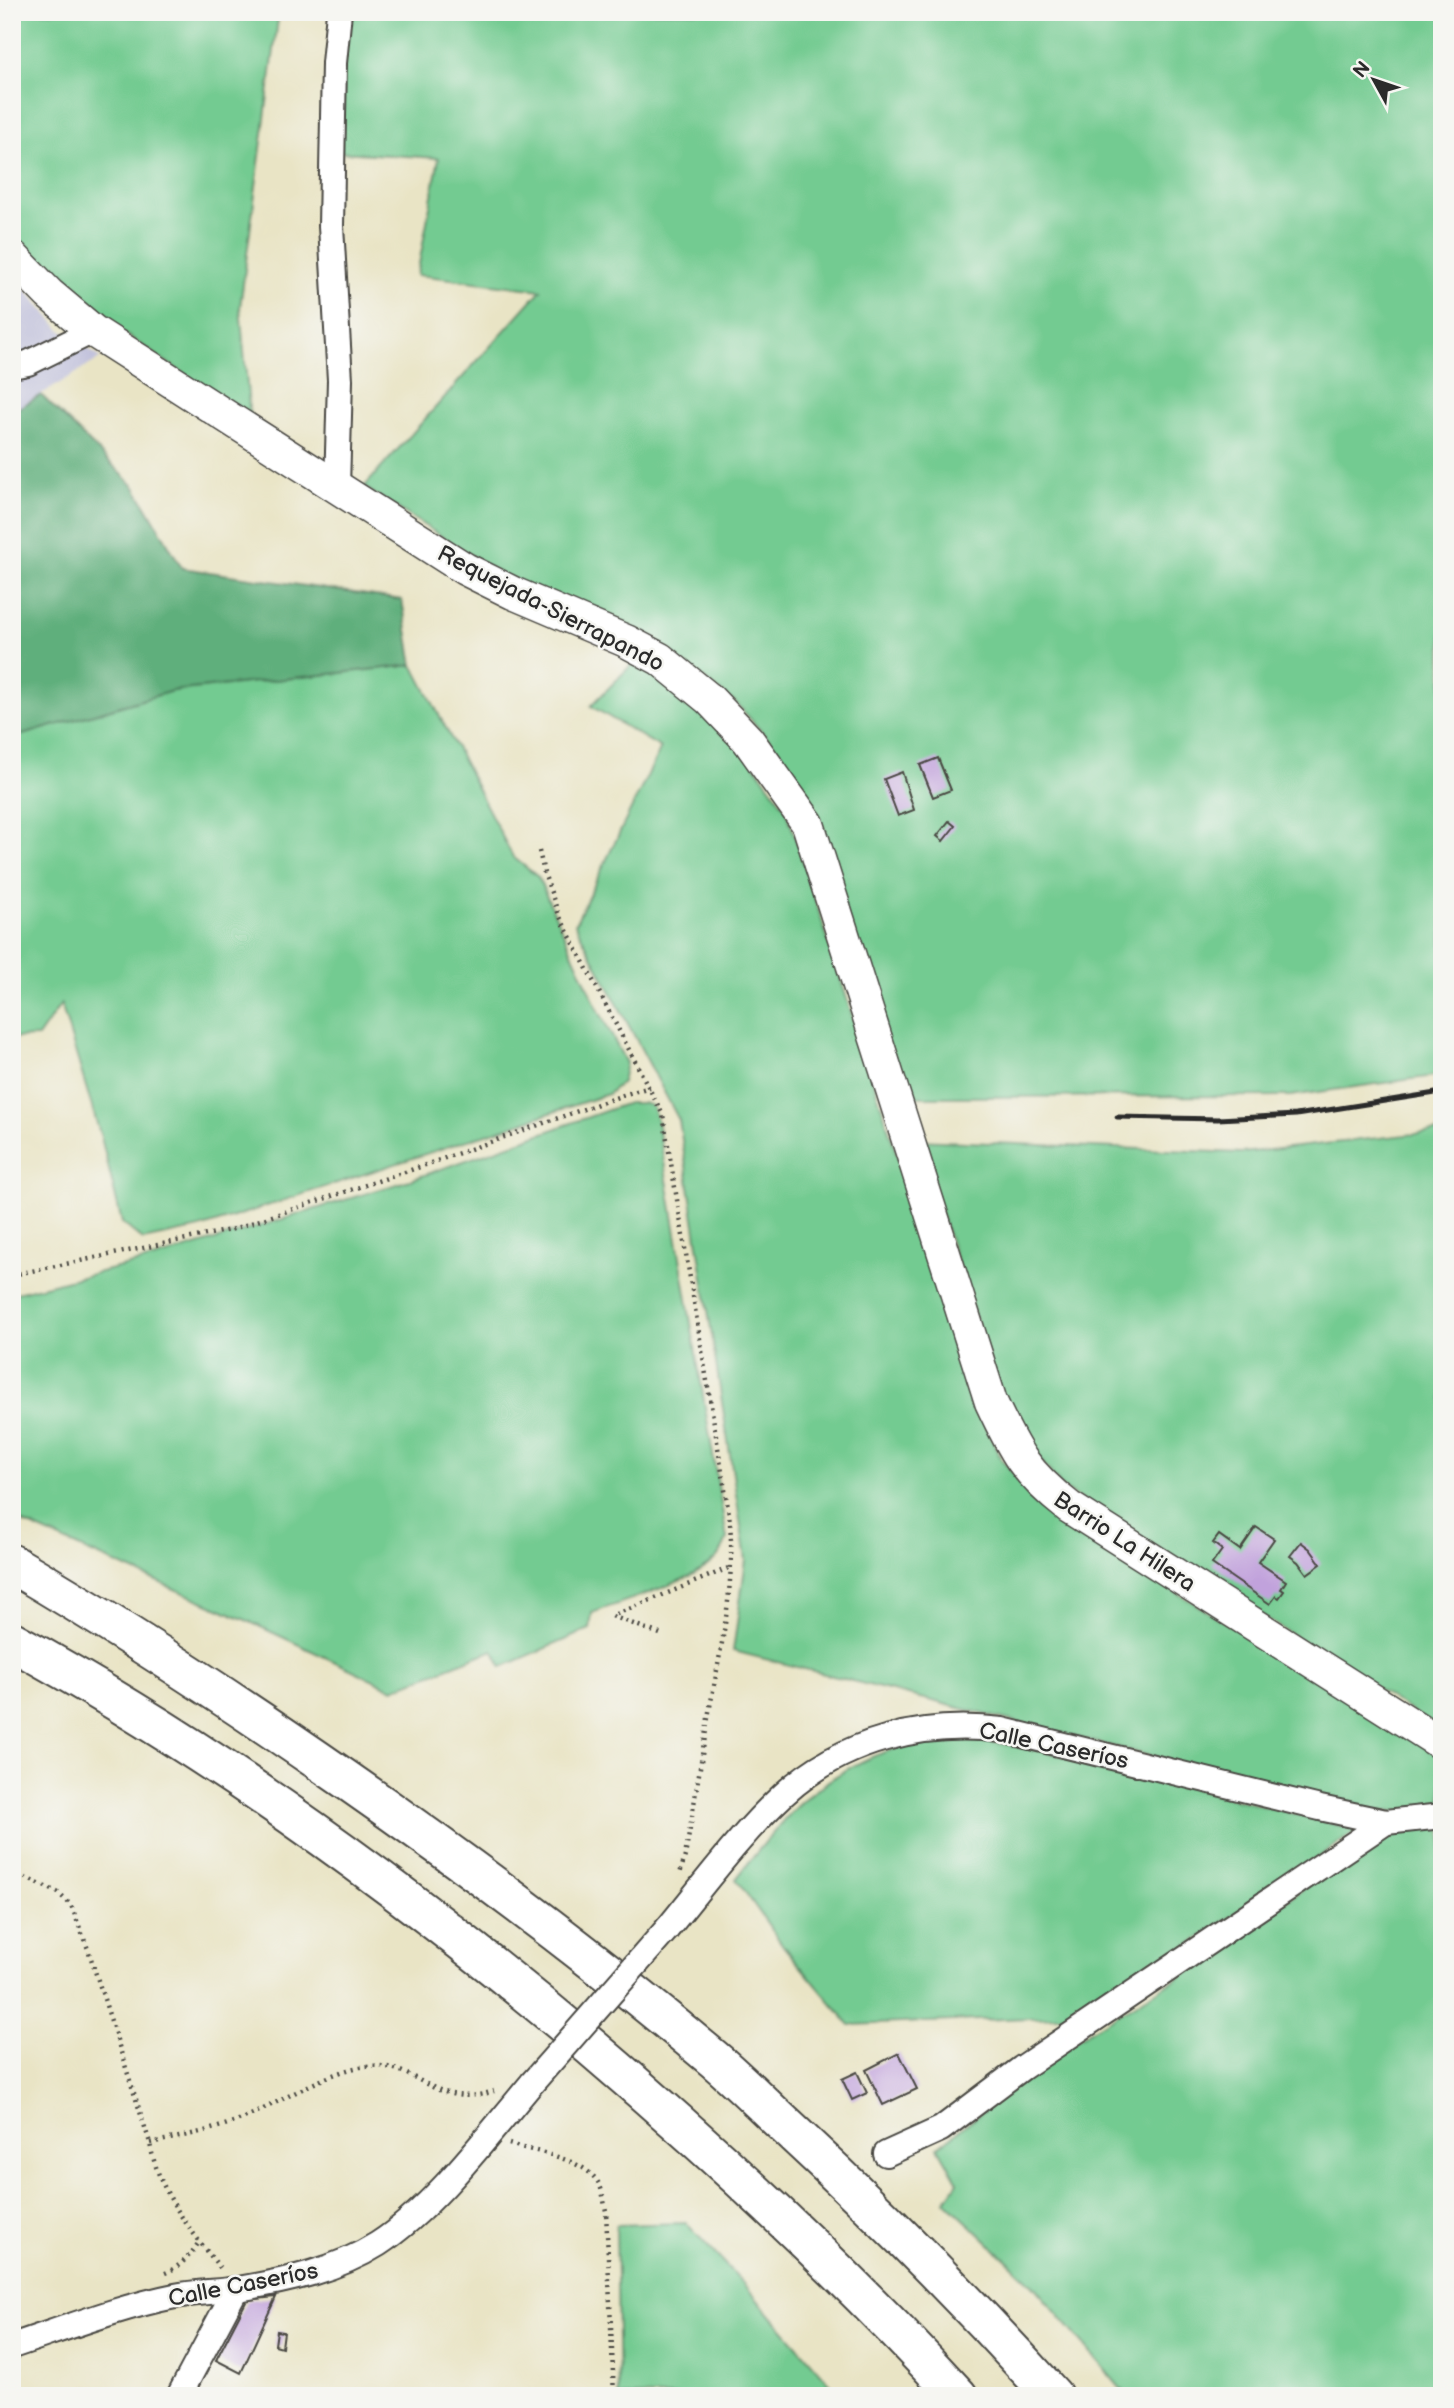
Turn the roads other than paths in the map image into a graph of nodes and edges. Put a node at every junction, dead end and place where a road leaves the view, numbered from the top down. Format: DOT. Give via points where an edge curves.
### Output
graph roads {
  1 [pos="339,12"];
  2 [pos="12,256"];
  3 [pos="93,331"];
  4 [pos="12,366"];
  5 [pos="337,487"];
  6 [pos="886,1074"];
  7 [pos="12,1564"];
  8 [pos="12,1641"];
  9 [pos="1442,1744"];
  10 [pos="1442,1816"];
  11 [pos="1387,1822"];
  12 [pos="886,2154"];
  13 [pos="236,2289"];
  14 [pos="12,2346"];
  15 [pos="179,2396"];
  16 [pos="958,2396"];
  17 [pos="1053,2396"];
  1 -- 5 [label="street" via="331,226 340,380"];
  2 -- 3 [label="street, Requejada-Sierrapando"];
  3 -- 4 [label="street" via="28,363"];
  3 -- 5 [label="street, Requejada-Sierrapando"];
  5 -- 6 [label="street, Requejada-Sierrapando" via="465,569 660,659 709,699 748,740 808,824"];
  6 -- 9 [label="street, Barrio La Hilera" via="991,1402 1026,1467 1069,1507"];
  7 -- 17 [label="highway" via="251,1714 453,1854 573,1946 710,2056 822,2160 930,2265"];
  8 -- 16 [label="highway" via="201,1753 364,1866 522,1989 746,2184"];
  10 -- 11 [label="street, Calle Caseríos"];
  11 -- 12 [label="street, Calle Caseríos" via="1022,2068 941,2129"];
  11 -- 13 [label="street, Calle Caseríos, bridge" via="1002,1730 933,1728 849,1751 803,1779 762,1817 412,2218 378,2244 341,2263"];
  13 -- 14 [label="street, Calle Caseríos" via="173,2297"];
  13 -- 15 [label="street"];
}
